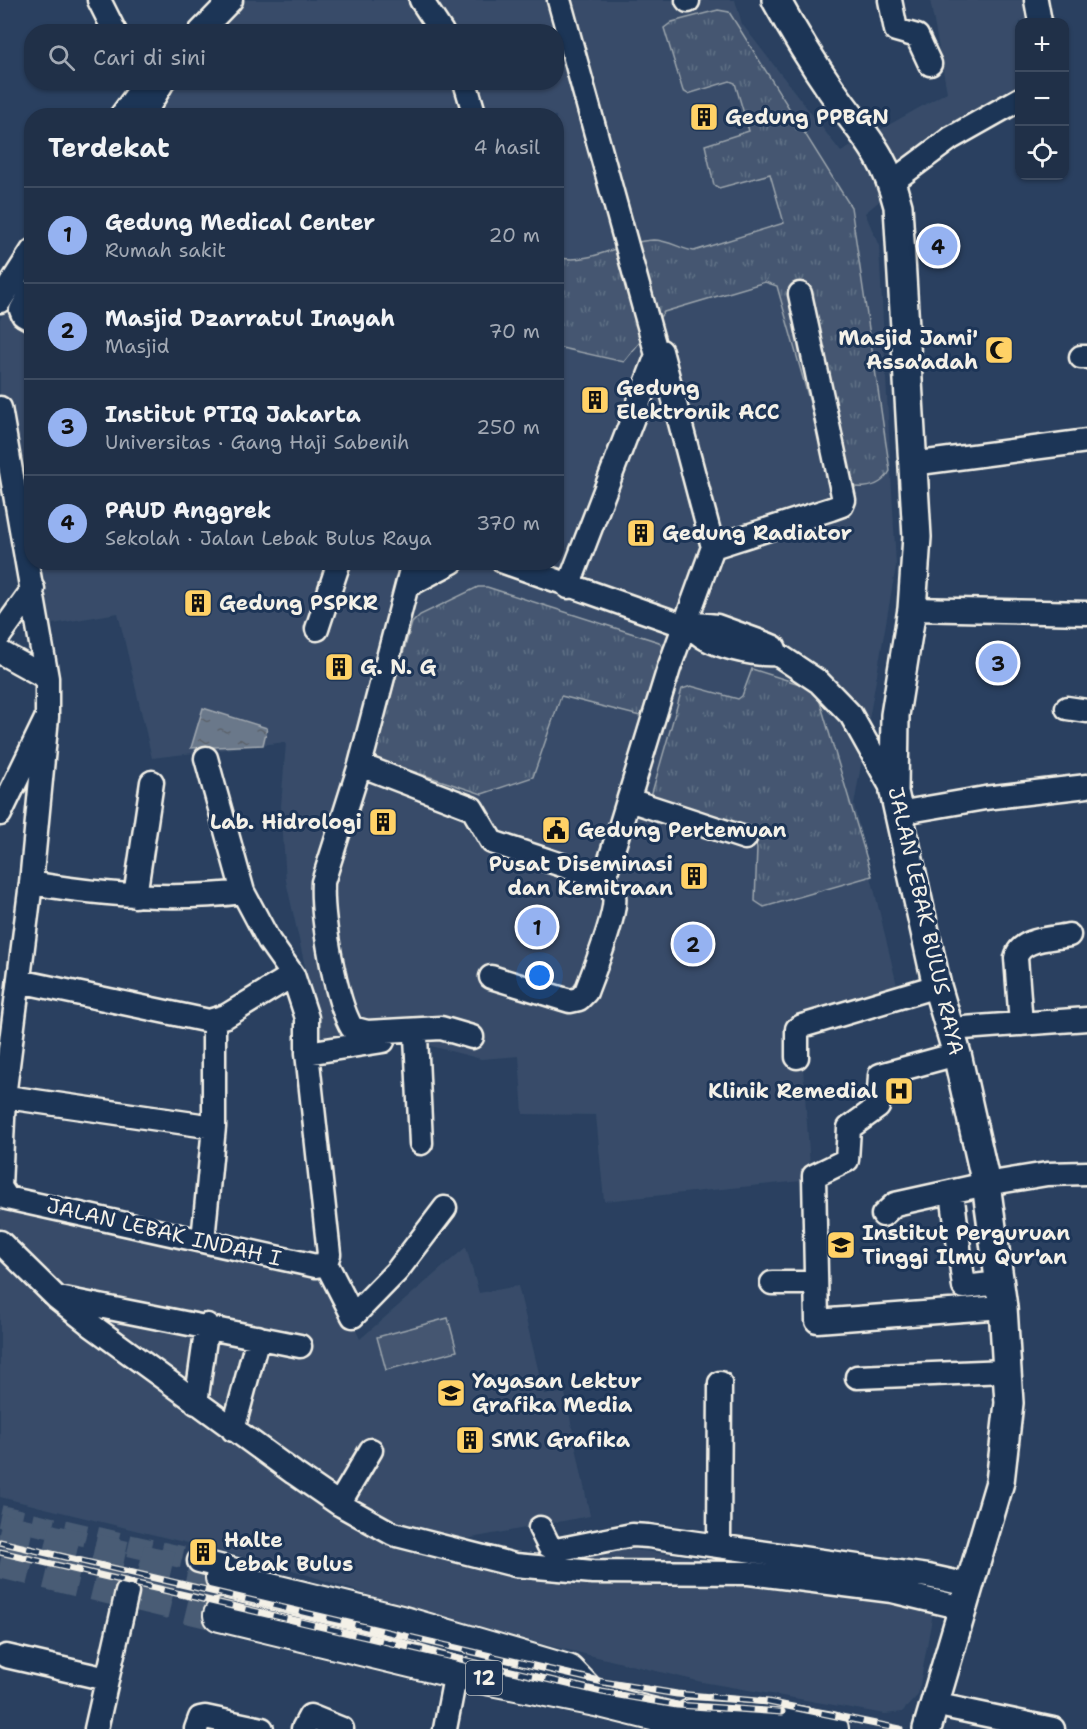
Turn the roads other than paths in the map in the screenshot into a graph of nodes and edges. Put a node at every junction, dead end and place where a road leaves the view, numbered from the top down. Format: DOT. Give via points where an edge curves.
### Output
graph roads {
  1 [pos="99,0"];
  2 [pos="209,0"];
  3 [pos="231,0"];
  4 [pos="421,0"];
  5 [pos="559,0"];
  6 [pos="776,0"];
  7 [pos="890,0"];
  8 [pos="1036,0"];
  9 [pos="1039,18"];
  10 [pos="111,24"];
  11 [pos="189,24"];
  12 [pos="208,24"];
  13 [pos="437,24"];
  14 [pos="930,64"];
  15 [pos="143,90"];
  16 [pos="147,90"];
  17 [pos="467,90"];
  18 [pos="1015,102"];
  19 [pos="128,108"];
  20 [pos="144,108"];
  21 [pos="473,108"];
  22 [pos="892,182"];
  23 [pos="24,264"];
  24 [pos="800,294"];
  25 [pos="0,301"];
  26 [pos="657,355"];
  27 [pos="0,408"];
  28 [pos="1087,441"];
  29 [pos="912,464"];
  30 [pos="10,512"];
  31 [pos="713,547"];
  32 [pos="24,559"];
  33 [pos="27,570"];
  34 [pos="336,570"];
  35 [pos="411,570"];
  36 [pos="438,570"];
  37 [pos="524,570"];
  38 [pos="407,586"];
  39 [pos="568,587"];
  40 [pos="33,589"];
  41 [pos="912,609"];
  42 [pos="1087,613"];
  43 [pos="689,627"];
  44 [pos="317,629"];
  45 [pos="0,635"];
  46 [pos="0,652"];
  47 [pos="47,678"];
  48 [pos="47,717"];
  49 [pos="206,758"];
  50 [pos="360,765"];
  51 [pos="152,782"];
  52 [pos="1087,786"];
  53 [pos="629,800"];
  54 [pos="896,802"];
  55 [pos="0,813"];
  56 [pos="745,838"];
  57 [pos="604,879"];
  58 [pos="30,882"];
  59 [pos="243,892"];
  60 [pos="135,896"];
  61 [pos="1069,935"];
  62 [pos="293,975"];
  63 [pos="491,977"];
  64 [pos="19,981"];
  65 [pos="937,986"];
  66 [pos="220,1018"];
  67 [pos="1087,1019"];
  68 [pos="1021,1024"];
  69 [pos="950,1029"];
  70 [pos="416,1036"];
  71 [pos="472,1037"];
  72 [pos="445,1041"];
  73 [pos="308,1053"];
  74 [pos="957,1054"];
  75 [pos="797,1057"];
  76 [pos="2,1096"];
  77 [pos="214,1127"];
  78 [pos="420,1143"];
  79 [pos="1087,1173"];
  80 [pos="986,1184"];
  81 [pos="952,1192"];
  82 [pos="445,1208"];
  83 [pos="883,1215"];
  84 [pos="203,1240"];
  85 [pos="0,1242"];
  86 [pos="326,1263"];
  87 [pos="772,1283"];
  88 [pos="816,1283"];
  89 [pos="1002,1295"];
  90 [pos="57,1298"];
  91 [pos="207,1325"];
  92 [pos="258,1337"];
  93 [pos="300,1346"];
  94 [pos="1007,1371"];
  95 [pos="857,1377"];
  96 [pos="720,1383"];
  97 [pos="196,1403"];
  98 [pos="233,1430"];
  99 [pos="371,1450"];
  100 [pos="339,1504"];
  101 [pos="540,1528"];
  102 [pos="719,1545"];
  103 [pos="211,1570"];
  104 [pos="127,1592"];
  105 [pos="966,1596"];
  106 [pos="220,1615"];
  107 [pos="951,1652"];
  108 [pos="6,1656"];
  109 [pos="456,1672"];
  110 [pos="107,1679"];
  111 [pos="596,1700"];
  112 [pos="645,1712"];
  113 [pos="948,1718"];
  114 [pos="96,1729"];
  115 [pos="196,1729"];
  116 [pos="262,1729"];
  117 [pos="303,1729"];
  118 [pos="342,1729"];
  119 [pos="445,1729"];
  120 [pos="685,1729"];
  121 [pos="713,1729"];
  122 [pos="832,1729"];
  123 [pos="927,1729"];
  124 [pos="1053,1729"];
  1 -- 10 [label="street"];
  2 -- 11 [label="street"];
  3 -- 12 [label="street"];
  4 -- 13 [label="street"];
  5 -- 26 [label="street"];
  6 -- 22 [label="main road, JALAN LEBAK BULUS RAYA" via="831,90 879,153"];
  7 -- 14 [label="street" via="896,30 917,36"];
  8 -- 9 [label="street"];
  15 -- 19 [label="street"];
  16 -- 20 [label="street"];
  17 -- 21 [label="street"];
  18 -- 22 [label="street" via="951,138"];
  22 -- 29 [label="main road, JALAN LEBAK BULUS RAYA" via="901,235"];
  23 -- 25 [label="street"];
  24 -- 31 [label="street" via="844,500 831,509"];
  26 -- 31 [label="street" via="661,351 664,354"];
  26 -- 39 [label="street"];
  27 -- 30 [label="street"];
  28 -- 29 [label="street"];
  29 -- 41 [label="main road, JALAN LEBAK BULUS RAYA" via="917,537"];
  30 -- 32 [label="street"];
  31 -- 43 [label="street"];
  33 -- 40 [label="street"];
  34 -- 44 [label="street"];
  35 -- 38 [label="street"];
  36 -- 38 [label="street"];
  37 -- 39 [label="street"];
  38 -- 50 [label="street"];
  39 -- 43 [label="street"];
  40 -- 45 [label="street"];
  40 -- 47 [label="street"];
  41 -- 42 [label="street"];
  41 -- 54 [label="main road, JALAN LEBAK BULUS RAYA" via="896,705"];
  43 -- 53 [label="street"];
  43 -- 54 [label="street" via="702,623 717,626 767,644 819,682 851,715"];
  46 -- 47 [label="street"];
  47 -- 48 [label="street"];
  48 -- 55 [label="street"];
  48 -- 58 [label="street"];
  49 -- 59 [label="street"];
  50 -- 57 [label="street" via="472,808 488,838 500,846"];
  50 -- 71 [label="street" via="323,882 322,899 326,935 346,1015 352,1028 360,1031 427,1027"];
  51 -- 60 [label="street"];
  52 -- 54 [label="street" via="985,798"];
  53 -- 56 [label="street"];
  53 -- 57 [label="street"];
  54 -- 65 [label="main road, JALAN LEBAK BULUS RAYA"];
  57 -- 63 [label="street" via="615,898 613,912 581,998 570,1001"];
  58 -- 60 [label="street"];
  58 -- 64 [label="street"];
  59 -- 60 [label="street"];
  59 -- 62 [label="street" via="268,941"];
  61 -- 68 [label="street" via="1024,944 1018,950"];
  62 -- 66 [label="street"];
  62 -- 73 [label="street" via="307,1018"];
  64 -- 66 [label="street" via="204,1021"];
  64 -- 76 [label="street"];
  65 -- 69 [label="main road, JALAN LEBAK BULUS RAYA"];
  65 -- 75 [label="street" via="802,1026 796,1035"];
  66 -- 77 [label="street"];
  67 -- 68 [label="street"];
  68 -- 69 [label="street"];
  69 -- 74 [label="main road, JALAN LEBAK BULUS RAYA"];
  70 -- 72 [label="street"];
  70 -- 73 [label="street"];
  70 -- 78 [label="street"];
  73 -- 86 [label="street" via="329,1254"];
  74 -- 80 [label="main road, JALAN LEBAK BULUS RAYA"];
  74 -- 88 [label="street" via="880,1075 878,1107 849,1128 847,1160 814,1176"];
  76 -- 77 [label="street"];
  76 -- 84 [label="street, JALAN LEBAK INDAH I" via="0,1187 7,1198"];
  77 -- 84 [label="street"];
  79 -- 80 [label="street" via="1047,1174"];
  80 -- 81 [label="street"];
  80 -- 89 [label="main road, JALAN LEBAK BULUS RAYA"];
  81 -- 83 [label="street" via="895,1204"];
  81 -- 89 [label="street" via="964,1287"];
  82 -- 86 [label="street" via="397,1271 353,1316"];
  84 -- 86 [label="street, JALAN LEBAK INDAH I" via="316,1266"];
  85 -- 90 [label="street"];
  87 -- 88 [label="street"];
  88 -- 89 [label="street" via="817,1321"];
  89 -- 94 [label="main road, JALAN LEBAK BULUS RAYA"];
  90 -- 91 [label="street"];
  90 -- 97 [label="street"];
  91 -- 92 [label="street"];
  91 -- 97 [label="street"];
  92 -- 93 [label="street"];
  92 -- 98 [label="street"];
  94 -- 95 [label="street"];
  94 -- 105 [label="main road, JALAN LEBAK BULUS RAYA" via="1009,1403 1003,1465"];
  96 -- 102 [label="street"];
  97 -- 98 [label="street"];
  98 -- 100 [label="street"];
  99 -- 100 [label="street"];
  100 -- 105 [label="street" via="393,1534 515,1565 593,1572 749,1573"];
  101 -- 102 [label="street" via="549,1546 562,1551 633,1535"];
  102 -- 105 [label="street" via="928,1576"];
  103 -- 111 [label="highway, 12" via="568,1671"];
  104 -- 110 [label="street"];
  105 -- 107 [label="main road, JALAN LEBAK BULUS RAYA"];
  106 -- 109 [label="highway, 12"];
  107 -- 113 [label="main road, JALAN LEBAK BULUS RAYA"];
  107 -- 123 [label="main road, JALAN LEBAK BULUS RAYA"];
  108 -- 110 [label="street"];
  109 -- 111 [label="highway, 12"];
  109 -- 119 [label="street"];
  110 -- 114 [label="street"];
  111 -- 112 [label="highway, 12"];
  112 -- 120 [label="highway"];
  112 -- 121 [label="highway, 12"];
  112 -- 122 [label="highway, 12"];
  113 -- 124 [label="street"];
  115 -- 116 [label="street" via="204,1717"];
  117 -- 118 [label="street" via="310,1716"];
}
